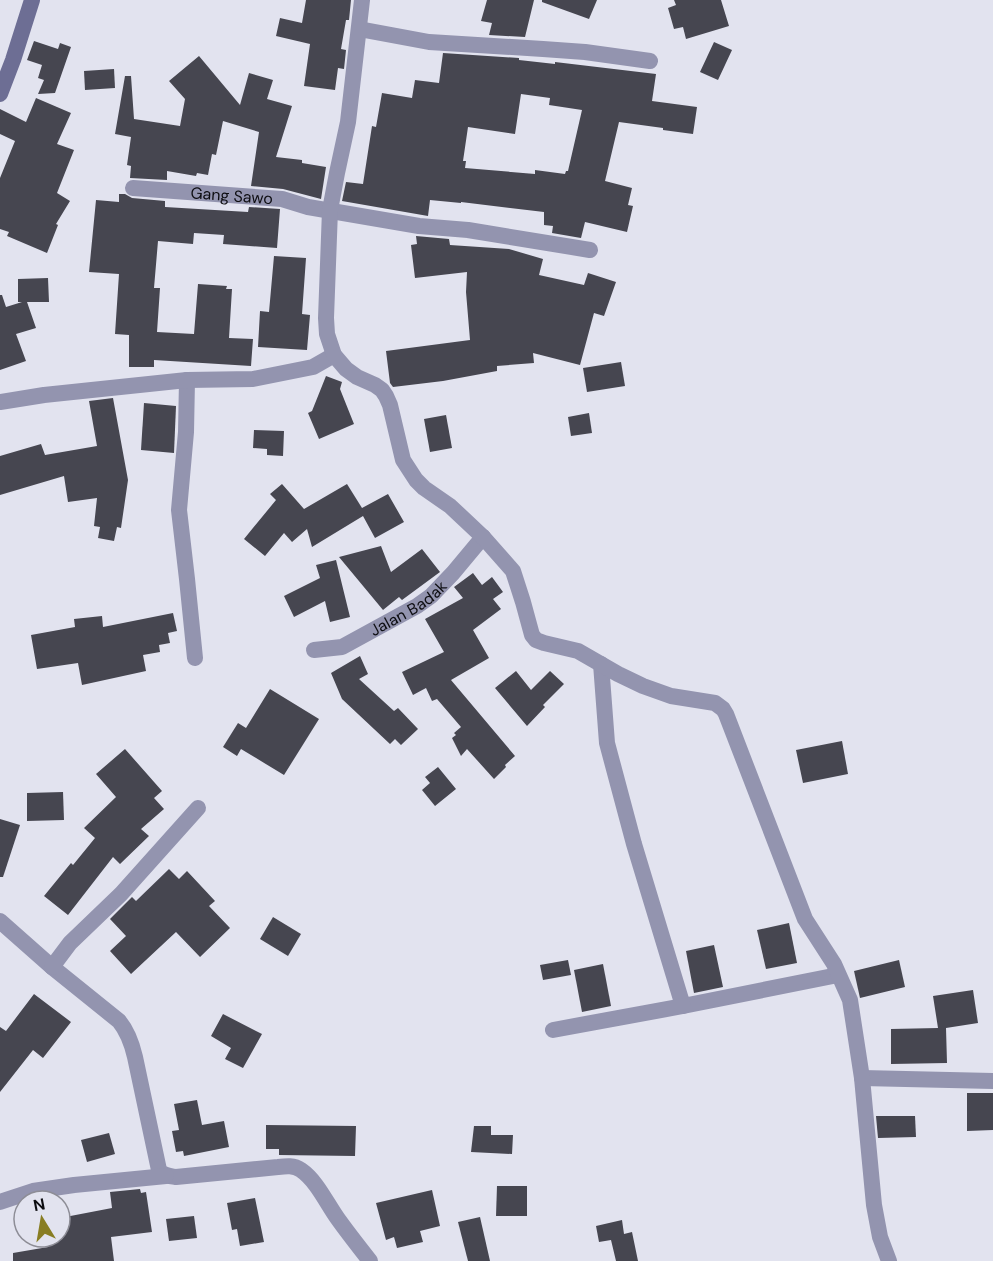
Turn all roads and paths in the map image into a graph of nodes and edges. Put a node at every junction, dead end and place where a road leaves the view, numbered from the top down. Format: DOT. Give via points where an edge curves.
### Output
graph roads {
  1 [pos="32,0"];
  2 [pos="362,0"];
  3 [pos="359,29"];
  4 [pos="650,62"];
  5 [pos="0,94"];
  6 [pos="133,188"];
  7 [pos="330,210"];
  8 [pos="590,250"];
  9 [pos="334,355"];
  10 [pos="187,380"];
  11 [pos="0,402"];
  12 [pos="483,537"];
  13 [pos="314,650"];
  14 [pos="195,658"];
  15 [pos="601,664"];
  16 [pos="198,808"];
  17 [pos="0,921"];
  18 [pos="52,967"];
  19 [pos="838,975"];
  20 [pos="683,1006"];
  21 [pos="553,1030"];
  22 [pos="862,1078"];
  23 [pos="993,1081"];
  24 [pos="166,1176"];
  25 [pos="0,1202"];
  26 [pos="370,1261"];
  27 [pos="889,1261"];
  1 -- 5 [label="main road"];
  2 -- 3 [label="street"];
  3 -- 4 [label="street" via="429,42 554,50"];
  3 -- 7 [label="street" via="348,122"];
  6 -- 7 [label="street, Gang Sawo" via="282,199"];
  7 -- 8 [label="street, Gang Sawo"];
  7 -- 9 [label="street" via="326,318"];
  9 -- 10 [label="street" via="313,367 253,379"];
  9 -- 12 [label="street" via="346,369 386,396 404,460 416,480"];
  10 -- 11 [label="street"];
  10 -- 14 [label="street" via="178,510"];
  12 -- 13 [label="street, Jalan Badak" via="453,573 417,606 342,647"];
  12 -- 15 [label="street" via="513,571 536,640 579,651"];
  15 -- 19 [label="street" via="643,686 672,696 715,703 723,709 805,919"];
  15 -- 20 [label="street" via="607,743"];
  16 -- 18 [label="street"];
  17 -- 18 [label="street"];
  18 -- 24 [label="street" via="119,1021 131,1040 159,1170"];
  19 -- 20 [label="street"];
  19 -- 22 [label="street" via="850,1000"];
  20 -- 21 [label="street"];
  22 -- 23 [label="street"];
  22 -- 27 [label="street" via="874,1205"];
  24 -- 25 [label="street" via="33,1191"];
  24 -- 26 [label="street" via="291,1166 302,1170"];
}
